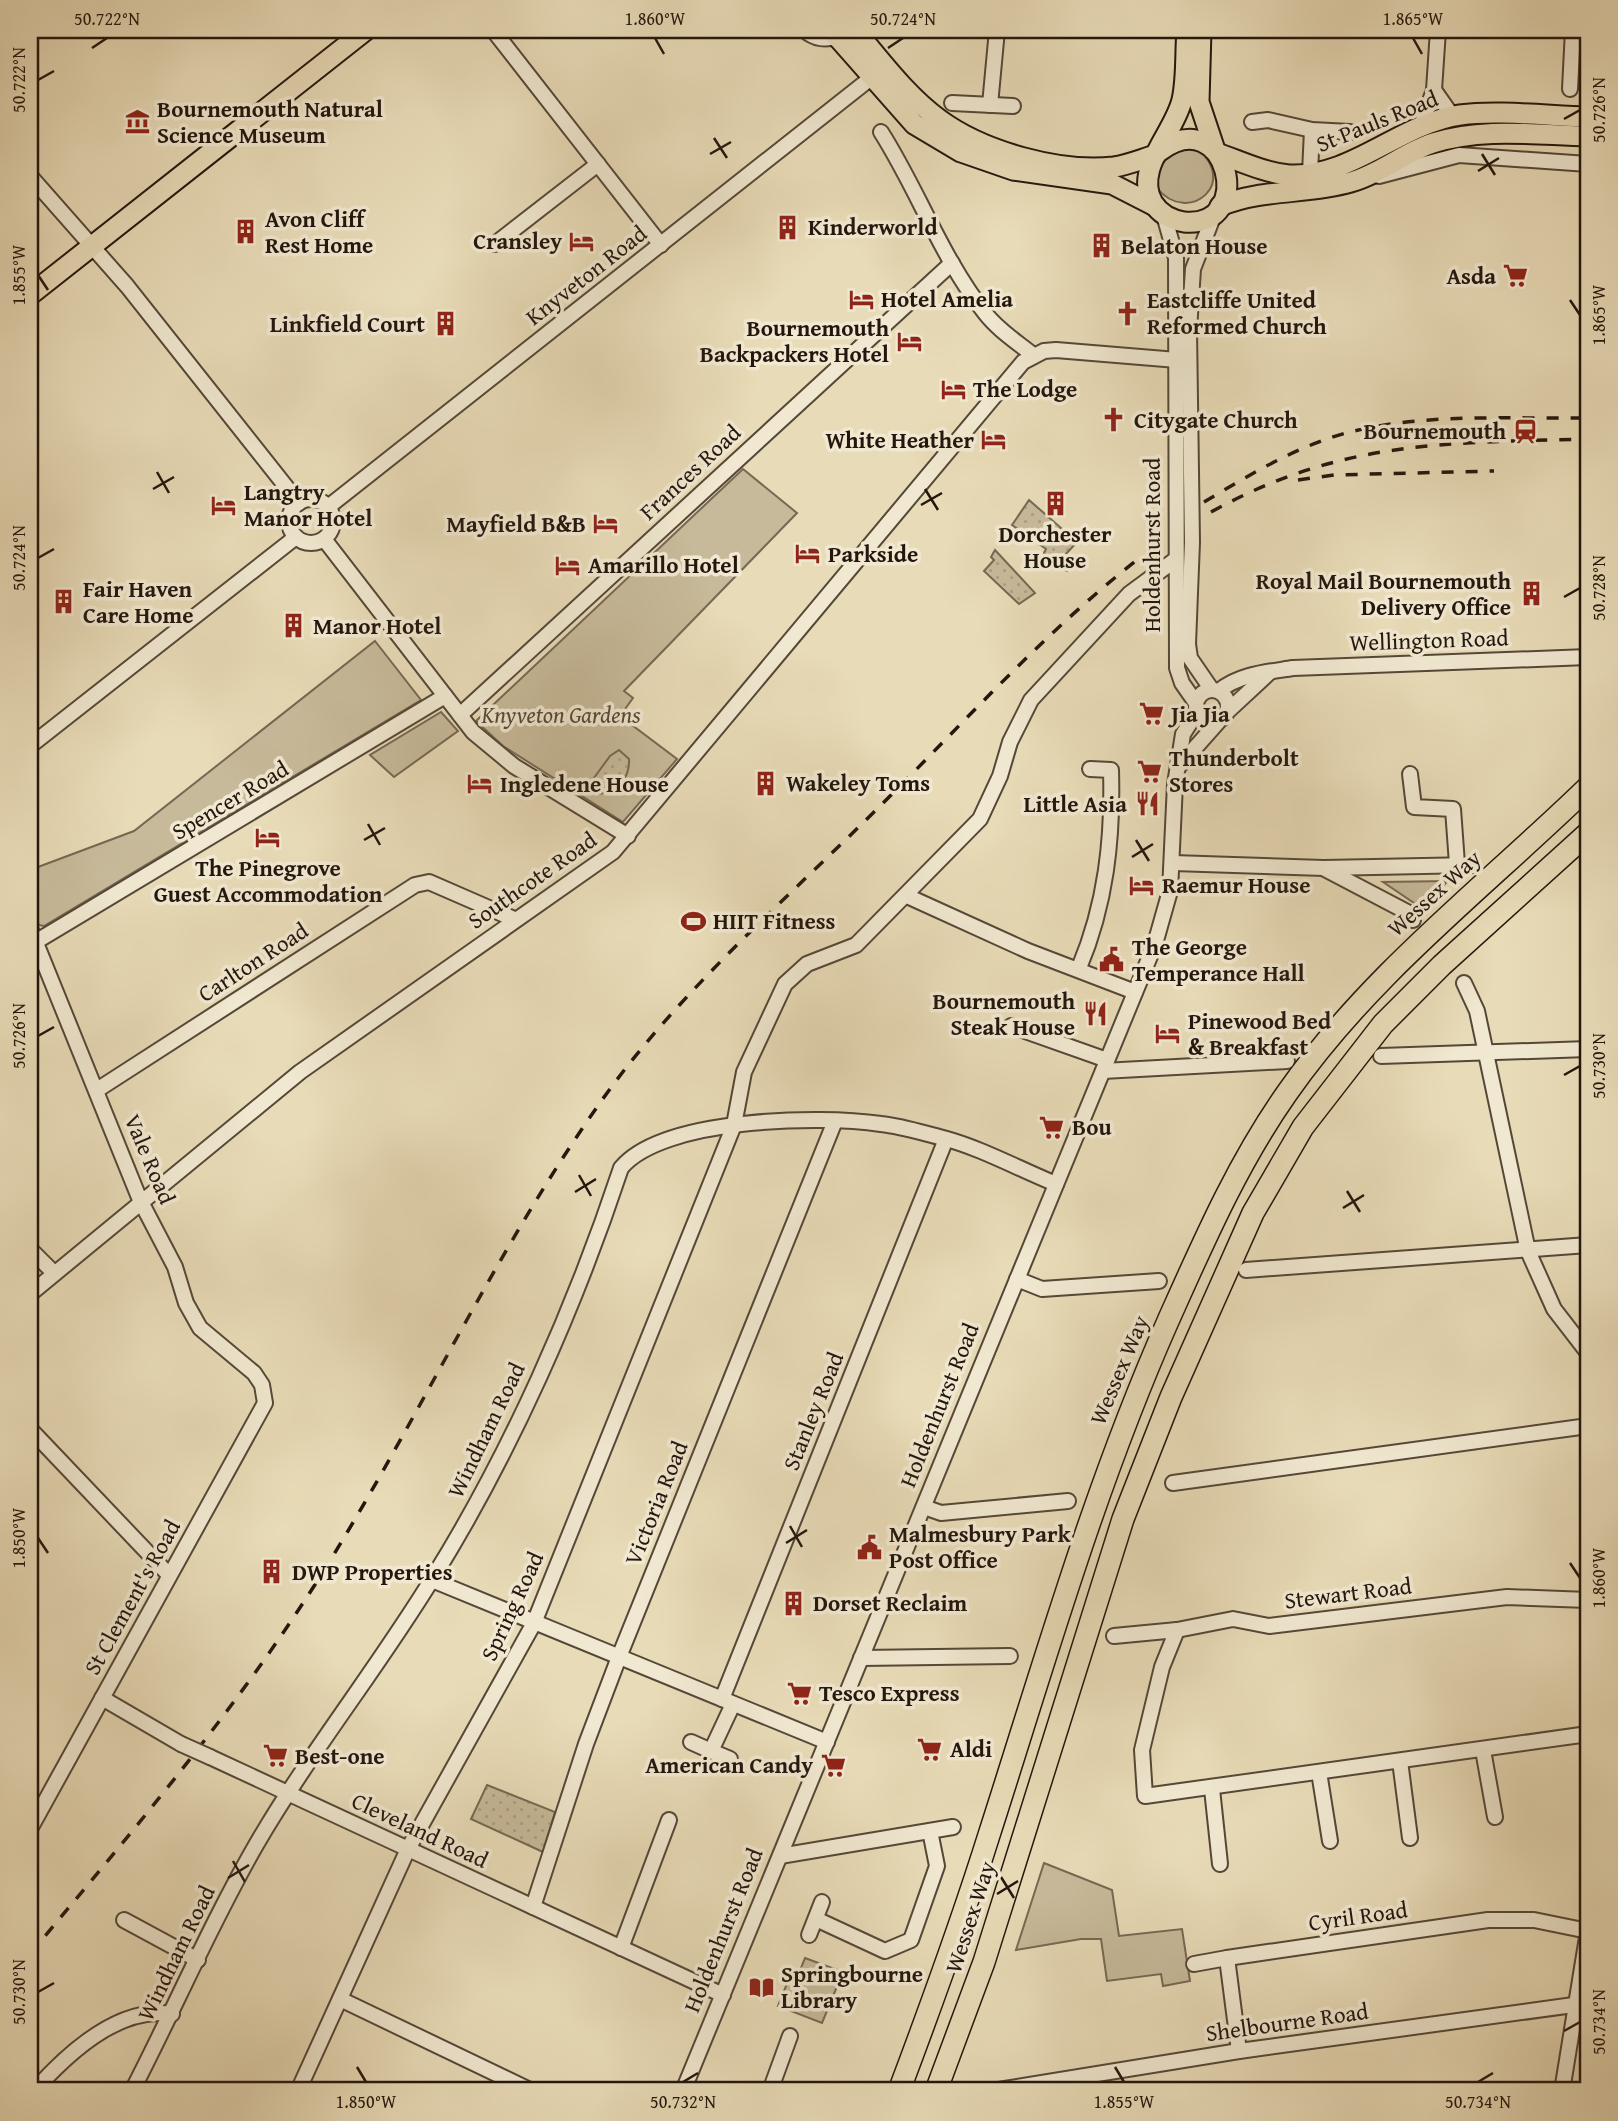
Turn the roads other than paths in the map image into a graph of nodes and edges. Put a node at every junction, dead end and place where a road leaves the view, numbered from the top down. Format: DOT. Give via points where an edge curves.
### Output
graph roads {
  1 [pos="366,30"];
  2 [pos="493,30"];
  3 [pos="804,30"];
  4 [pos="997,30"];
  5 [pos="1187,30"];
  6 [pos="1201,30"];
  7 [pos="1438,30"];
  8 [pos="1573,30"];
  9 [pos="841,32"];
  10 [pos="871,78"];
  11 [pos="1570,89"];
  12 [pos="1434,90"];
  13 [pos="952,103"];
  14 [pos="990,105"];
  15 [pos="1013,106"];
  16 [pos="1453,117"];
  17 [pos="1588,117"];
  18 [pos="1252,121"];
  19 [pos="1420,128"];
  20 [pos="1312,130"];
  21 [pos="881,132"];
  22 [pos="1350,132"];
  23 [pos="1588,136"];
  24 [pos="1216,152"];
  25 [pos="1158,153"];
  26 [pos="598,164"];
  27 [pos="1588,164"];
  28 [pos="1310,173"];
  29 [pos="30,176"];
  30 [pos="1354,181"];
  31 [pos="1218,208"];
  32 [pos="1159,211"];
  33 [pos="495,244"];
  34 [pos="661,245"];
  35 [pos="90,246"];
  36 [pos="952,262"];
  37 [pos="30,295"];
  38 [pos="1033,355"];
  39 [pos="1177,360"];
  40 [pos="299,503"];
  41 [pos="328,507"];
  42 [pos="296,537"];
  43 [pos="324,539"];
  44 [pos="1172,557"];
  45 [pos="1588,657"];
  46 [pos="1271,671"];
  47 [pos="1215,690"];
  48 [pos="445,696"];
  49 [pos="1196,708"];
  50 [pos="460,715"];
  51 [pos="1223,716"];
  52 [pos="30,746"];
  53 [pos="1179,766"];
  54 [pos="1090,769"];
  55 [pos="1410,774"];
  56 [pos="1588,787"];
  57 [pos="1588,833"];
  58 [pos="628,836"];
  59 [pos="1173,863"];
  60 [pos="1457,864"];
  61 [pos="1472,865"];
  62 [pos="1324,868"];
  63 [pos="907,896"];
  64 [pos="514,919"];
  65 [pos="1413,920"];
  66 [pos="33,934"];
  67 [pos="1079,968"];
  68 [pos="1464,983"];
  69 [pos="1135,992"];
  70 [pos="1012,1026"];
  71 [pos="1588,1049"];
  72 [pos="1486,1054"];
  73 [pos="1381,1056"];
  74 [pos="1287,1061"];
  75 [pos="1105,1066"];
  76 [pos="97,1090"];
  77 [pos="835,1121"];
  78 [pos="734,1125"];
  79 [pos="946,1139"];
  80 [pos="1056,1184"];
  81 [pos="140,1200"];
  82 [pos="1588,1245"];
  83 [pos="30,1249"];
  84 [pos="1528,1251"];
  85 [pos="1246,1270"];
  86 [pos="54,1273"];
  87 [pos="1017,1279"];
  88 [pos="1159,1281"];
  89 [pos="30,1294"];
  90 [pos="1588,1353"];
  91 [pos="262,1385"];
  92 [pos="1588,1426"];
  93 [pos="30,1429"];
  94 [pos="1172,1483"];
  95 [pos="1068,1501"];
  96 [pos="923,1507"];
  97 [pos="169,1575"];
  98 [pos="432,1580"];
  99 [pos="1588,1600"];
  100 [pos="534,1623"];
  101 [pos="1177,1630"];
  102 [pos="1114,1636"];
  103 [pos="1010,1656"];
  104 [pos="619,1657"];
  105 [pos="861,1658"];
  106 [pos="102,1698"];
  107 [pos="727,1702"];
  108 [pos="1588,1734"];
  109 [pos="691,1742"];
  110 [pos="827,1742"];
  111 [pos="1483,1750"];
  112 [pos="711,1751"];
  113 [pos="730,1759"];
  114 [pos="1400,1761"];
  115 [pos="1319,1772"];
  116 [pos="1212,1789"];
  117 [pos="287,1793"];
  118 [pos="1495,1817"];
  119 [pos="669,1820"];
  120 [pos="953,1827"];
  121 [pos="30,1829"];
  122 [pos="930,1831"];
  123 [pos="1410,1838"];
  124 [pos="1330,1841"];
  125 [pos="408,1849"];
  126 [pos="780,1856"];
  127 [pos="1220,1864"];
  128 [pos="822,1902"];
  129 [pos="533,1907"];
  130 [pos="816,1919"];
  131 [pos="124,1920"];
  132 [pos="1588,1931"];
  133 [pos="809,1935"];
  134 [pos="621,1948"];
  135 [pos="951,1953"];
  136 [pos="1227,1958"];
  137 [pos="198,1960"];
  138 [pos="984,1962"];
  139 [pos="1194,1964"];
  140 [pos="723,1995"];
  141 [pos="340,1999"];
  142 [pos="1583,2004"];
  143 [pos="172,2014"];
  144 [pos="790,2036"];
  145 [pos="1238,2051"];
  146 [pos="34,2091"];
  147 [pos="132,2091"];
  148 [pos="298,2091"];
  149 [pos="532,2091"];
  150 [pos="683,2091"];
  151 [pos="770,2091"];
  152 [pos="887,2091"];
  153 [pos="899,2091"];
  154 [pos="936,2091"];
  155 [pos="946,2091"];
  156 [pos="992,2091"];
  157 [pos="1562,2091"];
  1 -- 35 [label="main road"];
  2 -- 26 [label="street"];
  3 -- 9 [label="street" via="826,40"];
  4 -- 14 [label="street"];
  5 -- 25 [label="main road" via="1182,99"];
  6 -- 24 [label="main road" via="1199,103"];
  7 -- 12 [label="street"];
  8 -- 11 [label="street"];
  9 -- 10 [label="main road"];
  9 -- 25 [label="main road" via="928,110 973,140 1017,156 1069,165 1114,167"];
  10 -- 32 [label="main road" via="915,124 961,152 1013,170 1112,184"];
  10 -- 34 [label="street, Knyveton Road"];
  12 -- 16 [label="street"];
  12 -- 19 [label="street"];
  13 -- 14 [label="street"];
  14 -- 15 [label="street"];
  16 -- 17 [label="main road, St Pauls Road"];
  16 -- 19 [label="main road, St Pauls Road"];
  18 -- 20 [label="street, St Pauls Road"];
  19 -- 28 [label="main road, St Pauls Road" via="1341,165"];
  20 -- 22 [label="street, St Pauls Road"];
  20 -- 28 [label="street, St Pauls Road"];
  21 -- 36 [label="street" via="908,174"];
  23 -- 30 [label="main road, St Pauls Road" via="1492,133 1455,137 1412,151"];
  24 -- 25 [label="main road" via="1195,141 1182,141"];
  24 -- 28 [label="main road, St Pauls Road" via="1269,171"];
  24 -- 31 [label="main road" via="1228,183"];
  25 -- 32 [label="main road" via="1146,181"];
  26 -- 33 [label="street"];
  26 -- 34 [label="street"];
  27 -- 30 [label="street" via="1459,155"];
  29 -- 35 [label="street"];
  30 -- 31 [label="main road, St Pauls Road" via="1311,192 1256,193"];
  31 -- 32 [label="main road" via="1189,222"];
  31 -- 47 [label="street, Holdenhurst Road" via="1194,269 1189,330 1192,542 1188,644 1190,658"];
  32 -- 39 [label="street, Holdenhurst Road" via="1176,258"];
  34 -- 41 [label="street, Knyveton Road"];
  35 -- 37 [label="main road"];
  35 -- 40 [label="street"];
  36 -- 38 [label="street" via="985,314"];
  36 -- 50 [label="street, Frances Road"];
  38 -- 39 [label="street" via="1056,350"];
  38 -- 58 [label="street, Southcote Road"];
  39 -- 44 [label="street, Holdenhurst Road"];
  40 -- 41 [label="street" via="317,500"];
  40 -- 42 [label="street" via="289,520"];
  41 -- 43 [label="street" via="333,521"];
  42 -- 43 [label="street" via="310,543"];
  42 -- 52 [label="street"];
  43 -- 48 [label="street"];
  44 -- 49 [label="street, Holdenhurst Road" via="1177,668"];
  44 -- 63 [label="street, Spring Road" via="1031,700 980,819"];
  45 -- 46 [label="street, Wellington Road"];
  46 -- 47 [label="street, Wellington Road"];
  46 -- 51 [label="street"];
  47 -- 49 [label="street, Holdenhurst Road" via="1202,694"];
  47 -- 51 [label="street, Holdenhurst Road" via="1228,702"];
  48 -- 50 [label="street"];
  48 -- 66 [label="street, Spencer Road"];
  49 -- 51 [label="street" via="1208,722"];
  49 -- 53 [label="street, Holdenhurst Road" via="1183,734"];
  50 -- 58 [label="street" via="514,766"];
  51 -- 53 [label="street"];
  53 -- 59 [label="street, Holdenhurst Road"];
  54 -- 67 [label="street" via="1111,770 1112,825 1105,886"];
  55 -- 60 [label="street" via="1413,807 1453,808"];
  56 -- 135 [label="highway, Wessex Way" via="1373,987 1289,1090 1233,1182 1159,1341 1100,1490"];
  57 -- 138 [label="highway, Wessex Way" via="1383,1024 1303,1127 1253,1213 1123,1518"];
  58 -- 64 [label="street, Southcote Road" via="595,866"];
  59 -- 62 [label="street"];
  59 -- 69 [label="street, Holdenhurst Road" via="1164,920"];
  60 -- 61 [label="street"];
  60 -- 62 [label="street"];
  62 -- 65 [label="street" via="1407,912"];
  63 -- 67 [label="street" via="1028,951"];
  63 -- 78 [label="street, Spring Road" via="856,945 807,964 785,984 744,1072"];
  64 -- 76 [label="street, Carlton Road" via="429,882 415,885"];
  64 -- 81 [label="street, Southcote Road" via="300,1072"];
  66 -- 76 [label="street, Vale Road"];
  67 -- 69 [label="street"];
  68 -- 72 [label="street" via="1477,1011"];
  69 -- 75 [label="street, Holdenhurst Road"];
  70 -- 75 [label="street"];
  71 -- 72 [label="street"];
  72 -- 73 [label="street"];
  72 -- 84 [label="street"];
  74 -- 75 [label="street"];
  75 -- 80 [label="street, Holdenhurst Road"];
  76 -- 81 [label="street, Vale Road"];
  77 -- 78 [label="street, Windham Road"];
  77 -- 79 [label="street, Windham Road" via="881,1124"];
  77 -- 104 [label="street, Victoria Road"];
  78 -- 98 [label="street, Windham Road" via="652,1143 621,1168 561,1325 486,1485"];
  78 -- 100 [label="street, Spring Road"];
  79 -- 80 [label="street, Windham Road"];
  79 -- 107 [label="street, Stanley Road"];
  80 -- 87 [label="street, Holdenhurst Road"];
  81 -- 86 [label="street, Southcote Road"];
  81 -- 91 [label="street, Vale Road" via="200,1328"];
  82 -- 84 [label="street"];
  83 -- 86 [label="street"];
  84 -- 85 [label="street"];
  84 -- 90 [label="street" via="1554,1309"];
  86 -- 89 [label="street, Southcote Road"];
  87 -- 88 [label="street" via="1042,1289"];
  87 -- 96 [label="street, Holdenhurst Road"];
  91 -- 97 [label="street, St Clement's Road" via="265,1403"];
  92 -- 94 [label="street"];
  93 -- 97 [label="street"];
  95 -- 96 [label="street" via="941,1513"];
  96 -- 105 [label="street, Holdenhurst Road"];
  97 -- 106 [label="street, St Clement's Road"];
  98 -- 100 [label="street"];
  98 -- 117 [label="street, Windham Road"];
  99 -- 101 [label="street, Stewart Road" via="1507,1597 1269,1626 1233,1619"];
  100 -- 104 [label="street"];
  100 -- 125 [label="street, Spring Road"];
  101 -- 102 [label="street, Stewart Road"];
  101 -- 116 [label="street" via="1162,1667 1142,1750 1145,1796"];
  103 -- 105 [label="street"];
  104 -- 107 [label="street"];
  104 -- 129 [label="street, Victoria Road"];
  105 -- 110 [label="street, Holdenhurst Road"];
  106 -- 117 [label="street, Cleveland Road, bridge" via="181,1744"];
  106 -- 121 [label="street, St Clement's Road"];
  107 -- 110 [label="street"];
  107 -- 112 [label="street, Stanley Road"];
  108 -- 111 [label="street"];
  109 -- 112 [label="street"];
  110 -- 126 [label="street, Holdenhurst Road"];
  111 -- 114 [label="street"];
  111 -- 118 [label="street"];
  112 -- 113 [label="street"];
  114 -- 115 [label="street"];
  114 -- 123 [label="street"];
  115 -- 116 [label="street"];
  115 -- 124 [label="street"];
  116 -- 127 [label="street"];
  117 -- 125 [label="street, Cleveland Road"];
  117 -- 137 [label="street, Windham Road"];
  119 -- 134 [label="street"];
  120 -- 122 [label="street"];
  122 -- 126 [label="street"];
  122 -- 130 [label="street" via="937,1866 911,1940 885,1951"];
  125 -- 129 [label="street, Cleveland Road"];
  125 -- 141 [label="street, Spring Road"];
  126 -- 140 [label="street, Holdenhurst Road"];
  128 -- 130 [label="street"];
  129 -- 134 [label="street, Cleveland Road"];
  130 -- 133 [label="street"];
  131 -- 137 [label="street"];
  132 -- 136 [label="street, Cyril Road" via="1534,1920 1488,1920"];
  132 -- 142 [label="street"];
  134 -- 140 [label="street, Cleveland Road"];
  135 -- 152 [label="highway"];
  135 -- 153 [label="highway, Wessex Way"];
  136 -- 139 [label="street, Cyril Road"];
  136 -- 145 [label="street"];
  137 -- 143 [label="street, Windham Road"];
  138 -- 154 [label="highway, Wessex Way"];
  138 -- 155 [label="highway"];
  140 -- 150 [label="street, Holdenhurst Road"];
  141 -- 148 [label="street, Spring Road"];
  141 -- 149 [label="street"];
  142 -- 145 [label="street, Shelbourne Road"];
  142 -- 157 [label="street"];
  143 -- 146 [label="street" via="161,2012 107,2028"];
  143 -- 147 [label="street, Windham Road"];
  144 -- 151 [label="street"];
  145 -- 156 [label="street, Shelbourne Road"];
}
